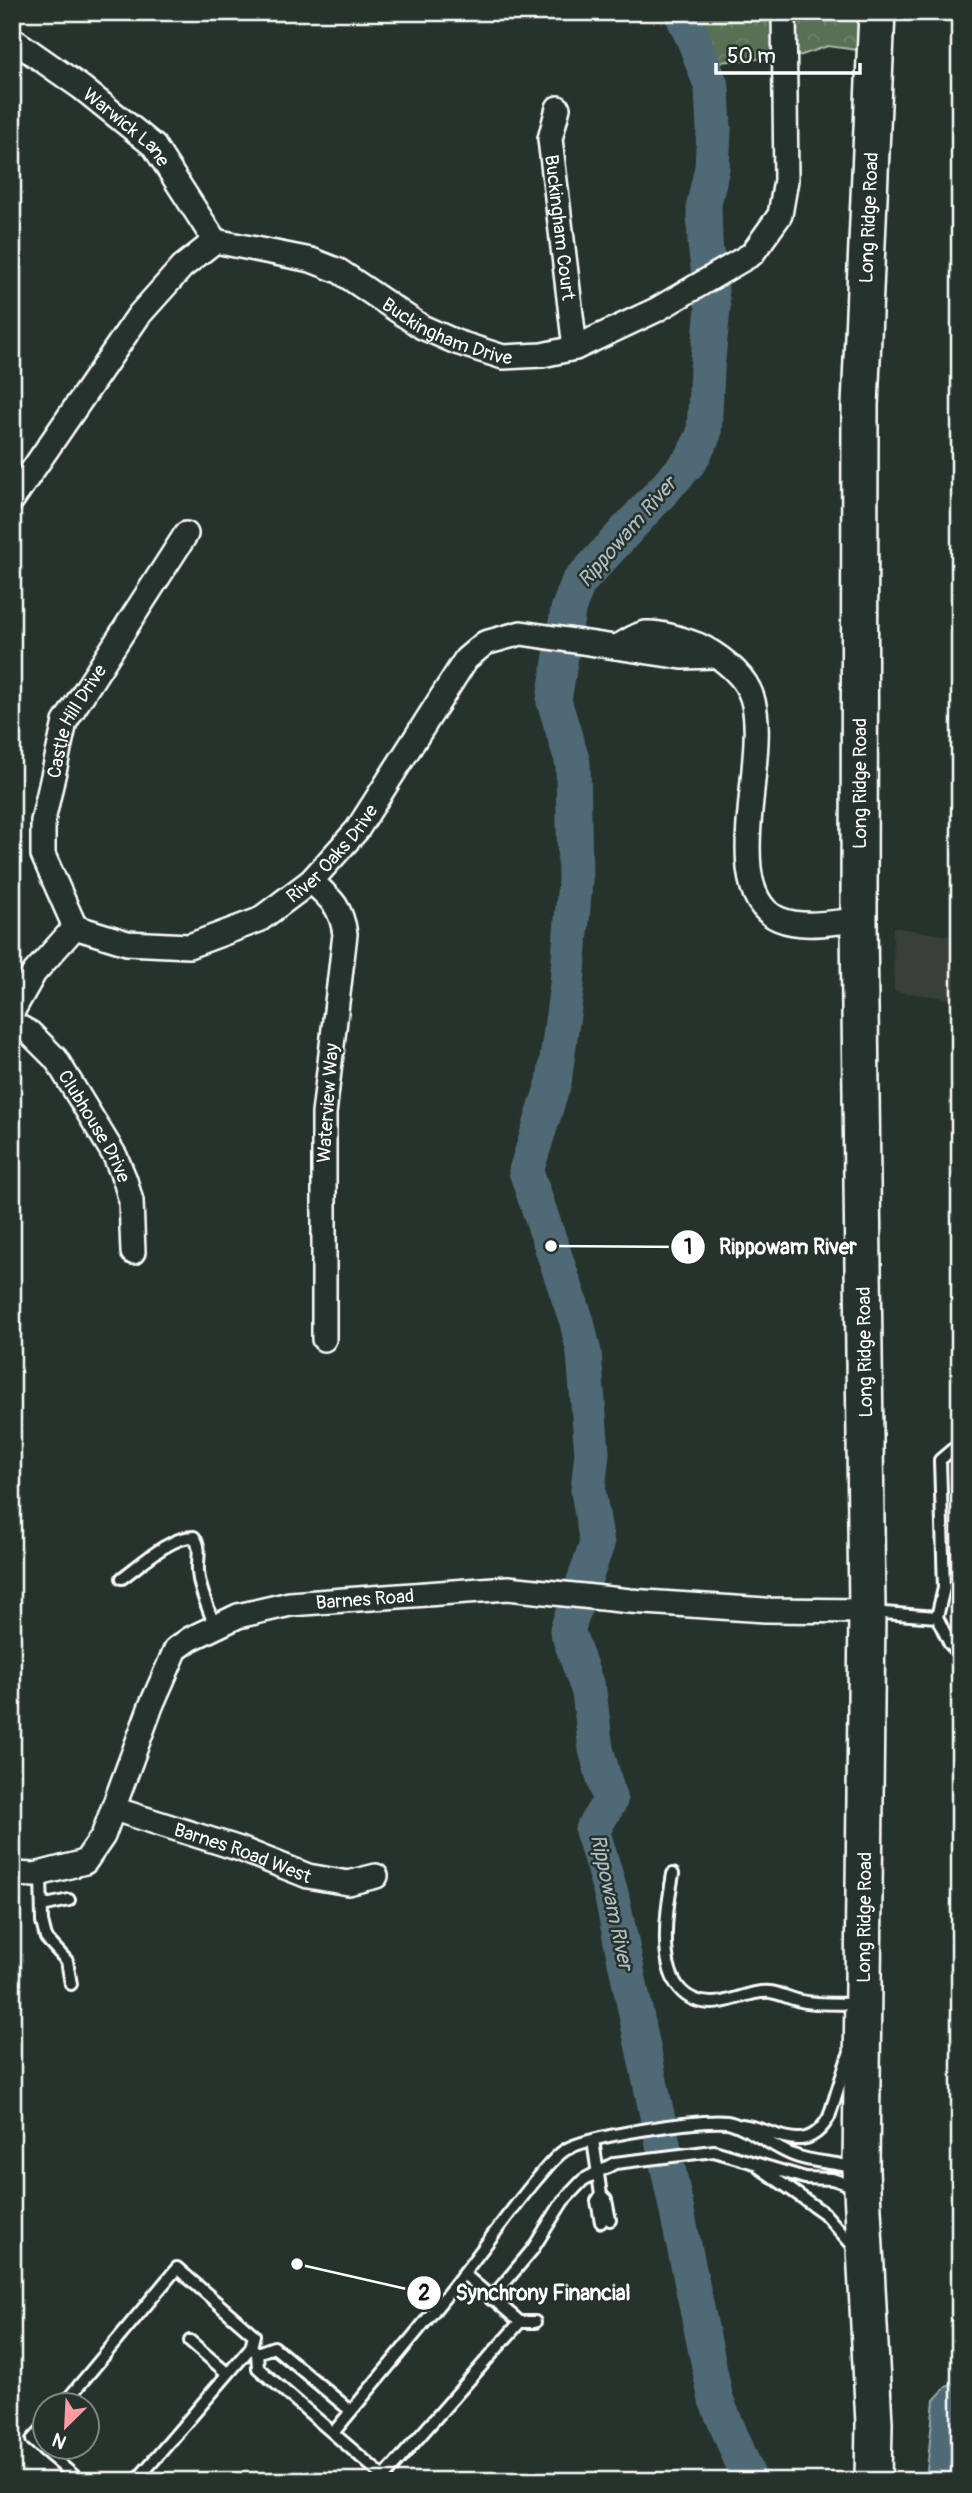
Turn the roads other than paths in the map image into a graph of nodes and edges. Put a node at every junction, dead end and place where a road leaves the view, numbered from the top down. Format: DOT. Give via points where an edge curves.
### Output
graph roads {
  1 [pos="784,12"];
  2 [pos="877,12"];
  3 [pos="12,39"];
  4 [pos="558,108"];
  5 [pos="215,241"];
  6 [pos="575,348"];
  7 [pos="12,500"];
  8 [pos="186,534"];
  9 [pos="311,881"];
  10 [pos="859,920"];
  11 [pos="75,927"];
  12 [pos="12,1012"];
  13 [pos="12,1023"];
  14 [pos="133,1252"];
  15 [pos="324,1339"];
  16 [pos="960,1443"];
  17 [pos="122,1578"];
  18 [pos="867,1611"];
  19 [pos="937,1617"];
  20 [pos="215,1627"];
  21 [pos="960,1654"];
  22 [pos="114,1809"];
  23 [pos="41,1873"];
  24 [pos="12,1874"];
  25 [pos="673,1874"];
  26 [pos="376,1876"];
  27 [pos="69,1900"];
  28 [pos="42,1906"];
  29 [pos="71,1984"];
  30 [pos="862,2013"];
  31 [pos="738,2125"];
  32 [pos="593,2140"];
  33 [pos="755,2164"];
  34 [pos="598,2170"];
  35 [pos="862,2180"];
  36 [pos="605,2221"];
  37 [pos="868,2266"];
  38 [pos="464,2274"];
  39 [pos="491,2299"];
  40 [pos="520,2322"];
  41 [pos="535,2322"];
  42 [pos="190,2341"];
  43 [pos="254,2350"];
  44 [pos="228,2374"];
  45 [pos="74,2392"];
  46 [pos="351,2411"];
  47 [pos="332,2433"];
  48 [pos="58,2462"];
  49 [pos="80,2481"];
  50 [pos="136,2481"];
  51 [pos="873,2481"];
  1 -- 6 [label="street, Buckingham Drive" via="786,180 780,215 751,254 656,310"];
  2 -- 10 [label="main road, Long Ridge Road" via="860,406"];
  3 -- 5 [label="street, Warwick Lane" via="154,146"];
  4 -- 6 [label="street, Buckingham Court" via="551,139"];
  5 -- 6 [label="street, Buckingham Drive" via="311,260 339,271 422,327 503,357"];
  5 -- 7 [label="street" via="182,267 139,315"];
  8 -- 11 [label="street, Castle Hill Drive" via="65,722 43,821 43,855"];
  9 -- 10 [label="street, River Oaks Drive" via="357,830 466,659 485,643 521,633 617,647 644,633 701,646 730,665 750,690 755,745 749,869 766,910 790,923"];
  9 -- 11 [label="street, River Oaks Drive" via="260,920 189,946 127,943"];
  9 -- 15 [label="street, Waterview Way" via="342,914 345,934 324,1114"];
  10 -- 18 [label="main road, Long Ridge Road"];
  11 -- 12 [label="street" via="34,973"];
  13 -- 14 [label="street, Clubhouse Drive" via="30,1032 56,1059 115,1156 131,1201"];
  16 -- 19 [label="lane" via="940,1460 944,1588"];
  17 -- 20 [label="lane" via="175,1541 194,1537 201,1586"];
  18 -- 19 [label="lane"];
  18 -- 20 [label="street, Barnes Road" via="630,1601 508,1588 290,1604 238,1616"];
  18 -- 30 [label="main road, Long Ridge Road"];
  19 -- 21 [label="lane"];
  20 -- 22 [label="street, Barnes Road" via="176,1649"];
  22 -- 23 [label="street, Barnes Road" via="85,1862"];
  22 -- 26 [label="street, Barnes Road West" via="308,1876 348,1883"];
  23 -- 24 [label="street, Barnes Road"];
  23 -- 28 [label="lane"];
  25 -- 30 [label="lane" via="667,1912 668,1959 678,1990 712,2003 768,1992"];
  27 -- 28 [label="lane"];
  28 -- 29 [label="lane" via="46,1938 67,1961"];
  30 -- 31 [label="lane" via="824,2126 796,2141"];
  30 -- 35 [label="main road, Long Ridge Road"];
  31 -- 32 [label="lane" via="703,2123"];
  31 -- 35 [label="lane" via="793,2156"];
  32 -- 34 [label="lane"];
  32 -- 38 [label="lane" via="566,2150 551,2162"];
  33 -- 34 [label="lane" via="714,2151 615,2163"];
  33 -- 35 [label="lane" via="805,2178"];
  33 -- 37 [label="lane" via="824,2213"];
  34 -- 36 [label="lane" via="601,2195 606,2200"];
  34 -- 39 [label="lane" via="563,2202 532,2250"];
  35 -- 37 [label="main road, Long Ridge Road"];
  37 -- 51 [label="main road, Long Ridge Road"];
  38 -- 39 [label="lane"];
  38 -- 46 [label="lane"];
  39 -- 40 [label="lane"];
  40 -- 41 [label="lane"];
  40 -- 47 [label="lane" via="384,2477"];
  42 -- 44 [label="lane"];
  43 -- 44 [label="lane"];
  43 -- 45 [label="lane" via="254,2335 177,2269"];
  43 -- 46 [label="lane" via="274,2347"];
  43 -- 47 [label="lane" via="258,2368"];
  44 -- 50 [label="lane"];
  46 -- 47 [label="lane"];
  48 -- 49 [label="lane"];
}
